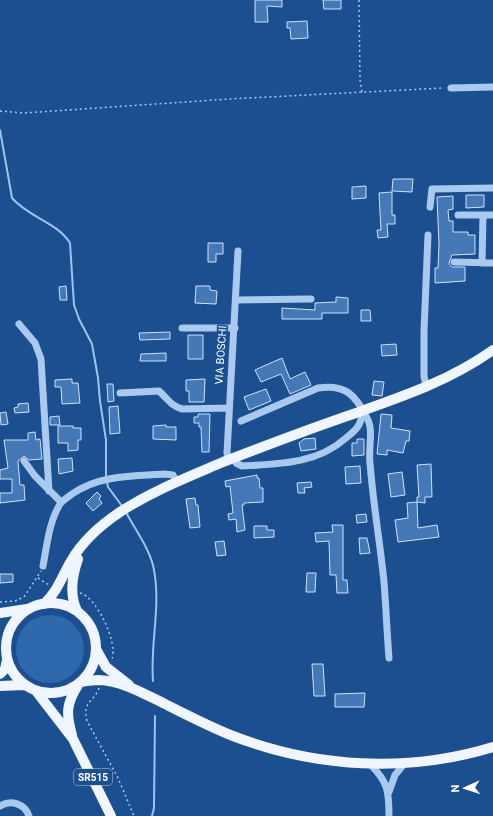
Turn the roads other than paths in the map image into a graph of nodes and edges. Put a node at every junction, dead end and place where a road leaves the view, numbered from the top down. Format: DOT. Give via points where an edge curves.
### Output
graph roads {
  1 [pos="493,87"];
  2 [pos="451,88"];
  3 [pos="493,188"];
  4 [pos="430,207"];
  5 [pos="458,215"];
  6 [pos="482,215"];
  7 [pos="493,215"];
  8 [pos="428,235"];
  9 [pos="238,252"];
  10 [pos="454,262"];
  11 [pos="482,263"];
  12 [pos="493,263"];
  13 [pos="311,299"];
  14 [pos="236,300"];
  15 [pos="19,324"];
  16 [pos="182,328"];
  17 [pos="235,328"];
  18 [pos="493,350"];
  19 [pos="427,387"];
  20 [pos="120,393"];
  21 [pos="229,408"];
  22 [pos="362,411"];
  23 [pos="241,421"];
  24 [pos="231,459"];
  25 [pos="24,460"];
  26 [pos="176,481"];
  27 [pos="49,491"];
  28 [pos="61,502"];
  29 [pos="82,547"];
  30 [pos="43,566"];
  31 [pos="44,604"];
  32 [pos="29,609"];
  33 [pos="77,611"];
  34 [pos="0,613"];
  35 [pos="3,640"];
  36 [pos="96,649"];
  37 [pos="389,658"];
  38 [pos="7,660"];
  39 [pos="0,674"];
  40 [pos="80,684"];
  41 [pos="24,685"];
  42 [pos="0,686"];
  43 [pos="132,687"];
  44 [pos="36,691"];
  45 [pos="73,739"];
  46 [pos="493,747"];
  47 [pos="405,763"];
  48 [pos="370,764"];
  49 [pos="389,794"];
  50 [pos="0,806"];
  51 [pos="29,816"];
  52 [pos="111,816"];
  53 [pos="389,816"];
  1 -- 2 [label="street"];
  3 -- 4 [label="street" via="432,188"];
  5 -- 6 [label="street"];
  6 -- 7 [label="street"];
  6 -- 11 [label="street"];
  8 -- 19 [label="street" via="424,332 424,377"];
  9 -- 14 [label="street, VIA BOSCHI"];
  10 -- 11 [label="street"];
  11 -- 12 [label="street"];
  13 -- 14 [label="street"];
  14 -- 17 [label="street, VIA BOSCHI"];
  15 -- 27 [label="street" via="35,343 42,358"];
  16 -- 17 [label="street"];
  17 -- 21 [label="street, VIA BOSCHI"];
  18 -- 19 [label="main road" via="455,374"];
  19 -- 22 [label="main road"];
  20 -- 21 [label="street" via="159,391 176,407"];
  21 -- 24 [label="street, VIA BOSCHI" via="227,453"];
  22 -- 23 [label="street" via="351,393 331,386 318,388"];
  22 -- 24 [label="main road"];
  22 -- 24 [label="street" via="362,421 357,429 340,444 323,454 306,460 242,466"];
  22 -- 37 [label="street" via="370,426 370,462 384,582"];
  24 -- 26 [label="main road"];
  25 -- 27 [label="street"];
  26 -- 28 [label="street" via="173,475 169,474 99,480 81,488"];
  26 -- 29 [label="main road" via="120,512"];
  27 -- 28 [label="street"];
  28 -- 30 [label="street" via="48,536"];
  29 -- 31 [label="main road" via="71,560 57,590"];
  29 -- 33 [label="main road" via="73,573 72,588"];
  31 -- 32 [label="main road"];
  31 -- 33 [label="main road" via="56,603"];
  32 -- 34 [label="main road"];
  32 -- 35 [label="main road" via="13,624"];
  33 -- 36 [label="main road" via="91,628"];
  35 -- 38 [label="main road"];
  36 -- 40 [label="main road" via="92,668"];
  36 -- 43 [label="main road" via="106,666"];
  38 -- 39 [label="main road"];
  38 -- 41 [label="main road" via="14,674"];
  40 -- 43 [label="main road" via="100,680"];
  40 -- 44 [label="main road" via="65,692 50,694"];
  40 -- 45 [label="main road, SR515" via="68,705 67,714"];
  41 -- 42 [label="main road"];
  41 -- 44 [label="main road"];
  43 -- 48 [label="main road" via="232,736 264,747 325,760"];
  44 -- 45 [label="main road, SR515"];
  45 -- 52 [label="main road, SR515"];
  46 -- 47 [label="main road" via="461,755"];
  47 -- 48 [label="main road"];
  47 -- 49 [label="street" via="395,774"];
  48 -- 49 [label="street" via="382,776"];
  49 -- 53 [label="street"];
  50 -- 51 [label="street" via="8,802 20,805"];
}
